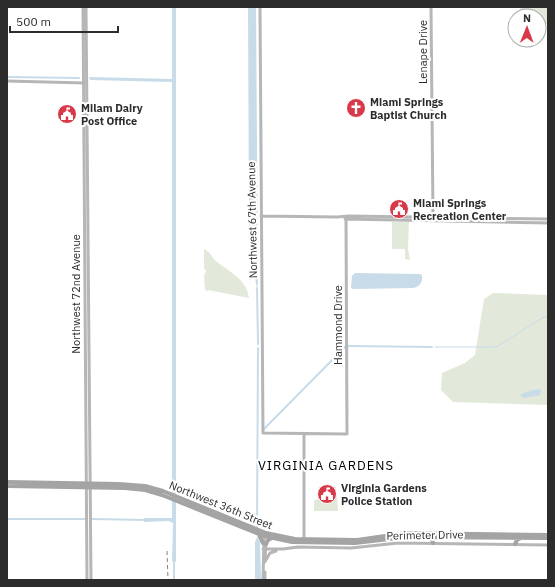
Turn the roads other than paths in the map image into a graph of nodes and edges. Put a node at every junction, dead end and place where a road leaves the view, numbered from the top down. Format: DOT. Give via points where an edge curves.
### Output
graph roads {
  1 [pos="83,7"];
  2 [pos="86,7"];
  3 [pos="260,7"];
  4 [pos="431,7"];
  5 [pos="7,81"];
  6 [pos="85,83"];
  7 [pos="261,216"];
  8 [pos="433,217"];
  9 [pos="346,218"];
  10 [pos="548,219"];
  11 [pos="548,222"];
  12 [pos="85,284"];
  13 [pos="89,287"];
  14 [pos="89,363"];
  15 [pos="86,366"];
  16 [pos="304,434"];
  17 [pos="7,482"];
  18 [pos="23,484"];
  19 [pos="88,485"];
  20 [pos="7,486"];
  21 [pos="208,512"];
  22 [pos="257,533"];
  23 [pos="265,534"];
  24 [pos="400,535"];
  25 [pos="542,535"];
  26 [pos="548,535"];
  27 [pos="429,536"];
  28 [pos="479,536"];
  29 [pos="438,537"];
  30 [pos="516,537"];
  31 [pos="272,538"];
  32 [pos="538,538"];
  33 [pos="548,538"];
  34 [pos="264,543"];
  35 [pos="304,543"];
  36 [pos="433,543"];
  37 [pos="515,544"];
  38 [pos="548,545"];
  39 [pos="264,549"];
  40 [pos="280,550"];
  41 [pos="265,561"];
  42 [pos="89,563"];
  43 [pos="87,580"];
  44 [pos="91,580"];
  45 [pos="264,580"];
  1 -- 6 [label="street, Northwest 72nd Avenue"];
  2 -- 6 [label="street, Northwest 72nd Avenue"];
  3 -- 7 [label="street, Northwest 67th Avenue"];
  4 -- 8 [label="street, Lenape Drive"];
  5 -- 6 [label="street"];
  6 -- 12 [label="street, Northwest 72nd Avenue"];
  6 -- 13 [label="street, Northwest 72nd Avenue"];
  7 -- 9 [label="street"];
  7 -- 16 [label="street, Northwest 67th Avenue" via="263,433"];
  8 -- 9 [label="street"];
  8 -- 10 [label="street"];
  9 -- 11 [label="street"];
  9 -- 16 [label="street, Hammond Drive" via="347,434"];
  12 -- 13 [label="street"];
  12 -- 15 [label="street, Northwest 72nd Avenue"];
  13 -- 14 [label="street, Northwest 72nd Avenue"];
  14 -- 15 [label="street"];
  14 -- 19 [label="street, Northwest 72nd Avenue"];
  15 -- 19 [label="street, Northwest 72nd Avenue"];
  16 -- 35 [label="street"];
  17 -- 18 [label="main road, Northwest 36th Street"];
  18 -- 19 [label="main road, Northwest 36th Street"];
  18 -- 20 [label="main road, Northwest 36th Street"];
  19 -- 21 [label="main road, Northwest 36th Street" via="138,489 168,495"];
  19 -- 42 [label="street, Northwest 72nd Avenue"];
  21 -- 22 [label="main road, Northwest 36th Street"];
  21 -- 23 [label="main road, Northwest 36th Street"];
  22 -- 23 [label="main road, Northwest 36th Street"];
  22 -- 34 [label="main road"];
  23 -- 31 [label="main road, Northwest 36th Street"];
  23 -- 34 [label="street"];
  23 -- 35 [label="main road, Northwest 36th Street"];
  24 -- 27 [label="main road, Northwest 36th Street"];
  24 -- 28 [label="main road, Northwest 36th Street"];
  24 -- 35 [label="main road, Northwest 36th Street" via="350,542"];
  25 -- 26 [label="main road, Northwest 36th Street"];
  25 -- 30 [label="main road, Northwest 36th Street"];
  25 -- 32 [label="main road"];
  27 -- 29 [label="main road, Northwest 36th Street"];
  27 -- 36 [label="main road"];
  28 -- 29 [label="main road, Northwest 36th Street"];
  28 -- 30 [label="main road, Northwest 36th Street"];
  29 -- 36 [label="main road"];
  30 -- 32 [label="main road, Northwest 36th Street"];
  30 -- 37 [label="main road"];
  31 -- 34 [label="main road"];
  31 -- 35 [label="main road, Northwest 36th Street"];
  32 -- 33 [label="main road, Northwest 36th Street"];
  34 -- 39 [label="street"];
  35 -- 36 [label="street, Perimeter Drive" via="351,548 398,543"];
  35 -- 40 [label="street"];
  36 -- 37 [label="street, Perimeter Drive"];
  37 -- 38 [label="street, Perimeter Drive"];
  39 -- 40 [label="street"];
  39 -- 41 [label="street"];
  39 -- 45 [label="street"];
  40 -- 41 [label="street" via="270,553"];
  41 -- 45 [label="street"];
  42 -- 43 [label="street, Northwest 72nd Avenue"];
  42 -- 44 [label="street, Northwest 72nd Avenue"];
}
